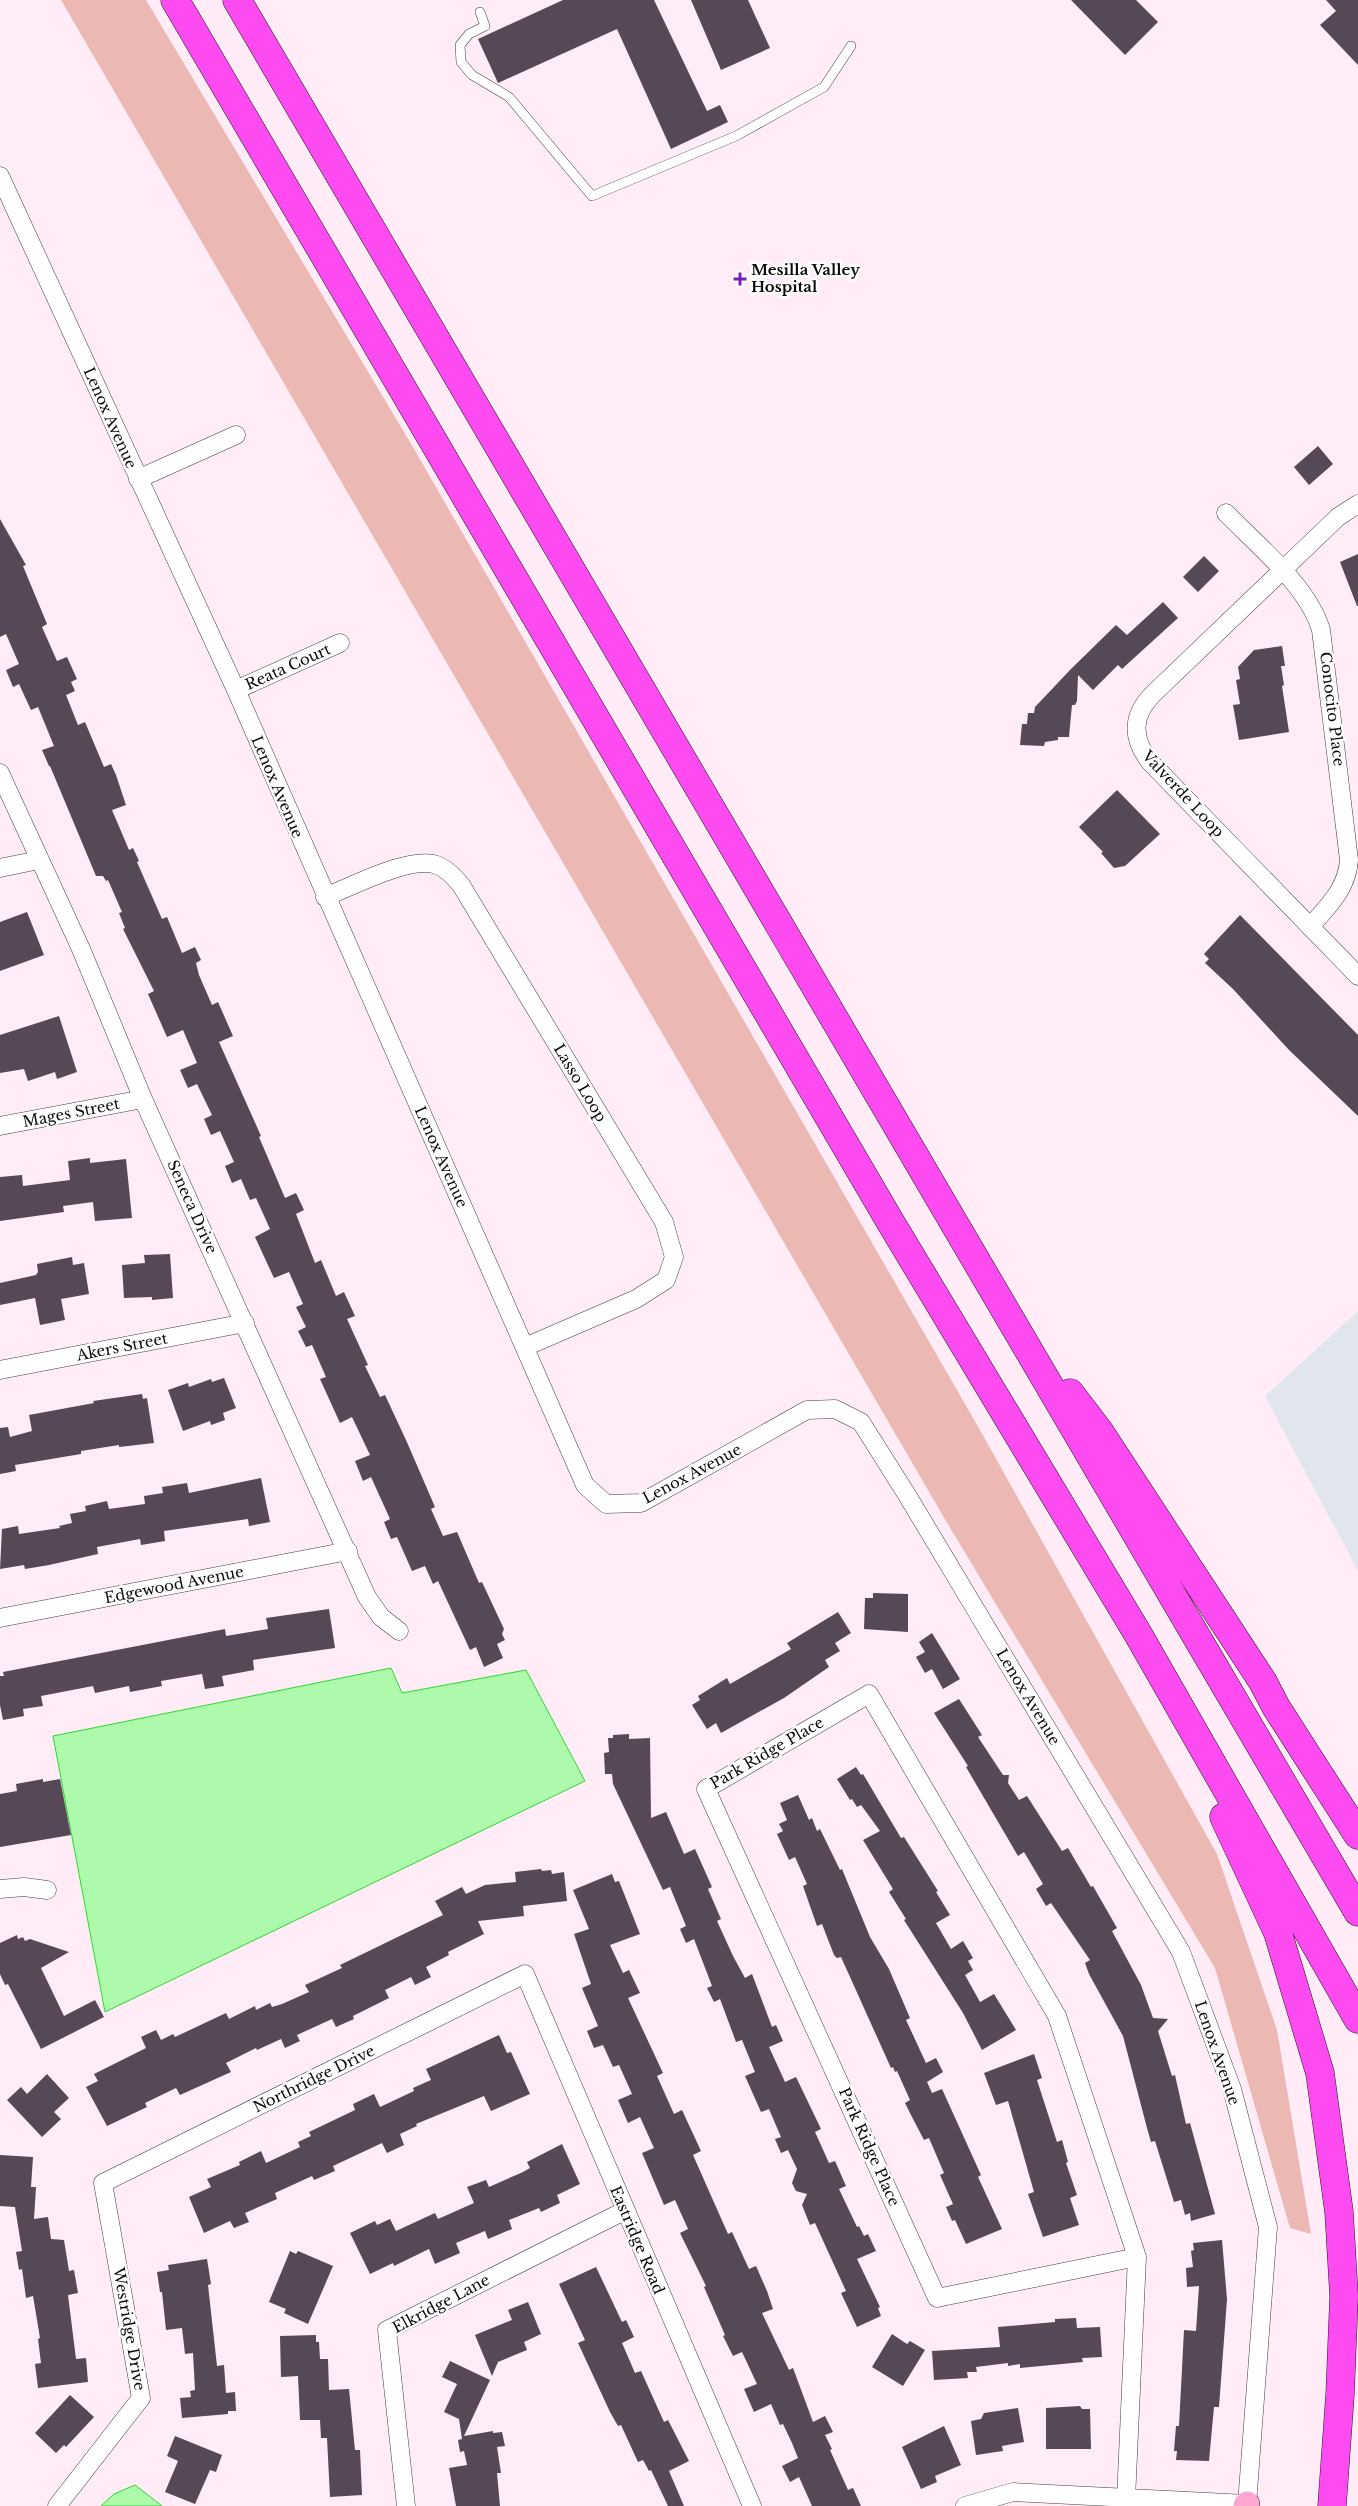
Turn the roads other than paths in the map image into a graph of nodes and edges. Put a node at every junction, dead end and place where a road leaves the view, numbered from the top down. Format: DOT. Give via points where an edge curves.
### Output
graph roads {
  1 [pos="175,0"];
  2 [pos="237,0"];
  3 [pos="480,12"];
  4 [pos="851,46"];
  5 [pos="0,176"];
  6 [pos="236,435"];
  7 [pos="138,479"];
  8 [pos="1358,504"];
  9 [pos="1226,513"];
  10 [pos="1282,571"];
  11 [pos="340,643"];
  12 [pos="236,690"];
  13 [pos="0,773"];
  14 [pos="39,860"];
  15 [pos="0,868"];
  16 [pos="325,897"];
  17 [pos="1310,927"];
  18 [pos="1358,976"];
  19 [pos="143,1099"];
  20 [pos="0,1126"];
  21 [pos="988,1283"];
  22 [pos="245,1323"];
  23 [pos="525,1347"];
  24 [pos="0,1370"];
  25 [pos="348,1551"];
  26 [pos="0,1618"];
  27 [pos="399,1631"];
  28 [pos="1138,1634"];
  29 [pos="1263,1682"];
  30 [pos="1358,1801"];
  31 [pos="1358,1836"];
  32 [pos="0,1890"];
  33 [pos="48,1890"];
  34 [pos="1358,1912"];
  35 [pos="526,1974"];
  36 [pos="1358,2020"];
  37 [pos="103,2184"];
  38 [pos="624,2211"];
  39 [pos="1137,2257"];
  40 [pos="1126,2499"];
  41 [pos="1246,2505"];
  42 [pos="57,2506"];
  43 [pos="406,2506"];
  44 [pos="752,2506"];
  45 [pos="965,2506"];
  46 [pos="1332,2506"];
  1 -- 28 [label="highway" via="881,1206"];
  2 -- 21 [label="highway"];
  3 -- 4 [label="lane" via="486,26 469,34 460,46 461,62 472,75 509,97 592,196 736,136 824,87"];
  5 -- 7 [label="street, Lenox Avenue"];
  6 -- 7 [label="street"];
  7 -- 12 [label="street, Lenox Avenue"];
  8 -- 10 [label="street, Valverde Loop" via="1338,517"];
  9 -- 10 [label="street, Conocito Place"];
  10 -- 17 [label="street, Conocito Place" via="1307,600 1321,630 1349,849 1348,869 1342,887"];
  10 -- 17 [label="street, Valverde Loop" via="1146,700 1135,727 1139,746 1150,762"];
  11 -- 12 [label="street, Reata Court"];
  12 -- 16 [label="street, Lenox Avenue"];
  13 -- 14 [label="street, Seneca Drive"];
  14 -- 15 [label="street"];
  14 -- 19 [label="street, Seneca Drive" via="85,958"];
  16 -- 23 [label="street, Lenox Avenue"];
  16 -- 23 [label="street, Lasso Loop" via="418,863 436,865 451,873 664,1222 674,1257 666,1280 636,1299"];
  17 -- 18 [label="street, Valverde Loop"];
  19 -- 20 [label="street, Mages Street"];
  19 -- 22 [label="street, Seneca Drive"];
  21 -- 29 [label="highway" via="1099,1431"];
  21 -- 34 [label="highway"];
  22 -- 24 [label="street, Akers Street"];
  22 -- 25 [label="street, Seneca Drive"];
  23 -- 41 [label="street, Lenox Avenue" via="585,1485 606,1504 641,1503 807,1410 834,1409 860,1422 907,1495 1181,1952 1232,2089 1268,2227"];
  25 -- 26 [label="street, Edgewood Avenue"];
  25 -- 27 [label="street, Seneca Drive" via="374,1608"];
  28 -- 36 [label="highway"];
  28 -- 46 [label="highway" via="1278,1933 1320,2073 1339,2212 1344,2296"];
  29 -- 30 [label="highway" via="1283,1700"];
  29 -- 31 [label="highway"];
  32 -- 33 [label="street" via="24,1887"];
  35 -- 37 [label="street, Northridge Drive"];
  35 -- 38 [label="street, Eastridge Road"];
  37 -- 42 [label="street, Westridge Drive" via="141,2398"];
  38 -- 43 [label="street, Elkridge Lane" via="387,2330"];
  38 -- 44 [label="street, Eastridge Road"];
  39 -- 39 [label="street, Park Ridge Place" via="1057,2016 869,1694 706,1789 937,2298"];
  39 -- 40 [label="street, Park Ridge Place"];
  40 -- 41 [label="street"];
  40 -- 45 [label="street" via="1013,2492"];
}
